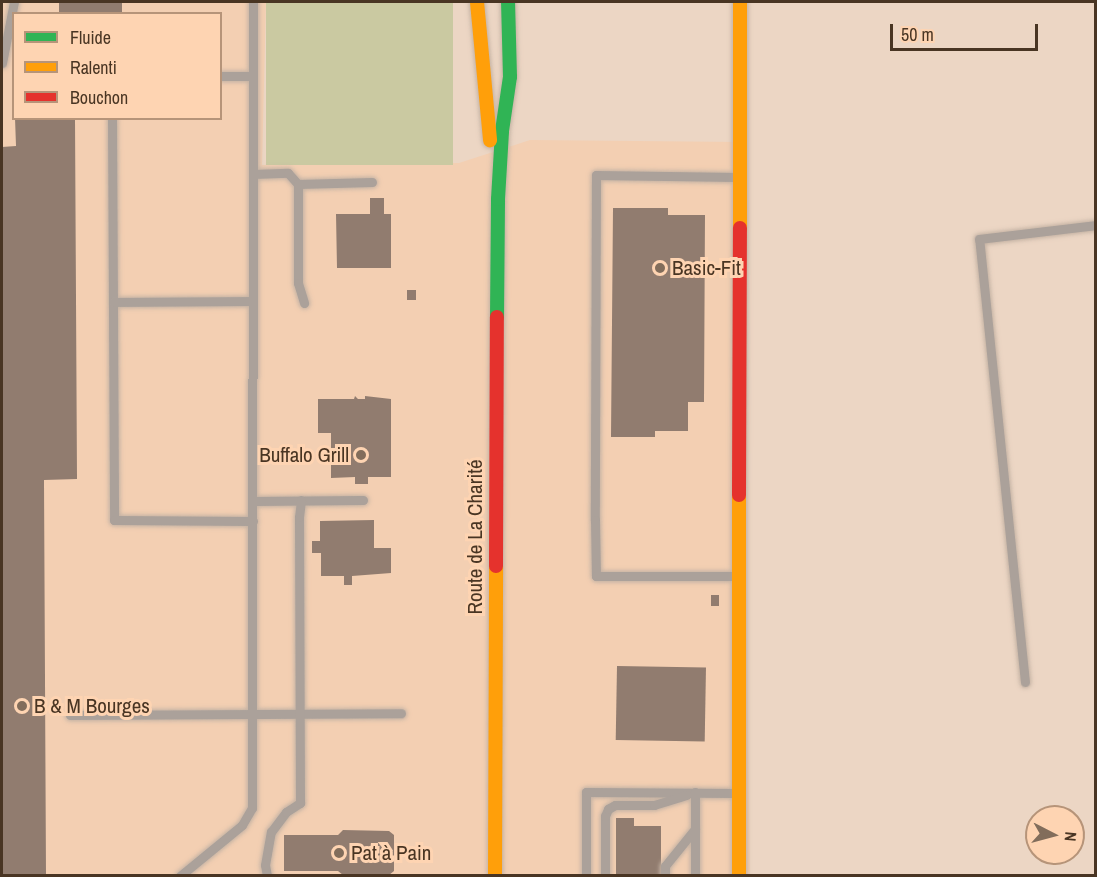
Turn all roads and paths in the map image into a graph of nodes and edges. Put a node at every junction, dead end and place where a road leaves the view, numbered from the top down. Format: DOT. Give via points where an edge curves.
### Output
graph roads {
  1 [pos="253,2"];
  2 [pos="477,2"];
  3 [pos="508,2"];
  4 [pos="740,2"];
  5 [pos="12,12"];
  6 [pos="2,63"];
  7 [pos="222,76"];
  8 [pos="252,76"];
  9 [pos="112,120"];
  10 [pos="253,174"];
  11 [pos="740,177"];
  12 [pos="372,182"];
  13 [pos="298,184"];
  14 [pos="498,199"];
  15 [pos="1095,225"];
  16 [pos="253,301"];
  17 [pos="113,302"];
  18 [pos="304,303"];
  19 [pos="363,500"];
  20 [pos="253,501"];
  21 [pos="302,501"];
  22 [pos="253,521"];
  23 [pos="739,576"];
  24 [pos="1025,682"];
  25 [pos="401,713"];
  26 [pos="252,714"];
  27 [pos="300,714"];
  28 [pos="70,715"];
  29 [pos="695,792"];
  30 [pos="739,793"];
  31 [pos="695,830"];
  32 [pos="180,876"];
  33 [pos="267,876"];
  34 [pos="495,876"];
  35 [pos="586,876"];
  36 [pos="605,876"];
  37 [pos="665,876"];
  38 [pos="695,876"];
  39 [pos="739,876"];
  1 -- 8 [label="lane"];
  2 -- 14 [label="main road, Route de La Charité"];
  3 -- 14 [label="main road, Route de La Charité" via="510,77"];
  4 -- 11 [label="main road"];
  5 -- 6 [label="lane"];
  7 -- 8 [label="lane"];
  8 -- 10 [label="lane"];
  9 -- 17 [label="lane"];
  10 -- 13 [label="lane" via="288,173"];
  10 -- 16 [label="lane"];
  11 -- 23 [label="main road"];
  11 -- 23 [label="lane" via="596,175 596,576"];
  12 -- 13 [label="lane"];
  13 -- 18 [label="lane" via="298,283"];
  14 -- 34 [label="main road, Route de La Charité"];
  15 -- 24 [label="lane" via="979,239"];
  16 -- 17 [label="lane"];
  16 -- 20 [label="lane"];
  17 -- 22 [label="lane" via="114,520"];
  19 -- 21 [label="lane"];
  20 -- 21 [label="lane"];
  20 -- 22 [label="lane"];
  21 -- 27 [label="lane"];
  22 -- 26 [label="lane"];
  23 -- 30 [label="main road"];
  25 -- 27 [label="lane"];
  26 -- 27 [label="lane"];
  26 -- 28 [label="lane"];
  26 -- 32 [label="lane" via="252,808 242,825"];
  27 -- 33 [label="lane" via="300,803 286,812 271,832"];
  29 -- 30 [label="lane"];
  29 -- 31 [label="lane"];
  29 -- 35 [label="lane" via="586,792"];
  29 -- 36 [label="lane" via="654,805 615,805 608,809"];
  30 -- 39 [label="main road"];
  31 -- 37 [label="lane" via="665,866"];
  31 -- 38 [label="lane"];
}
